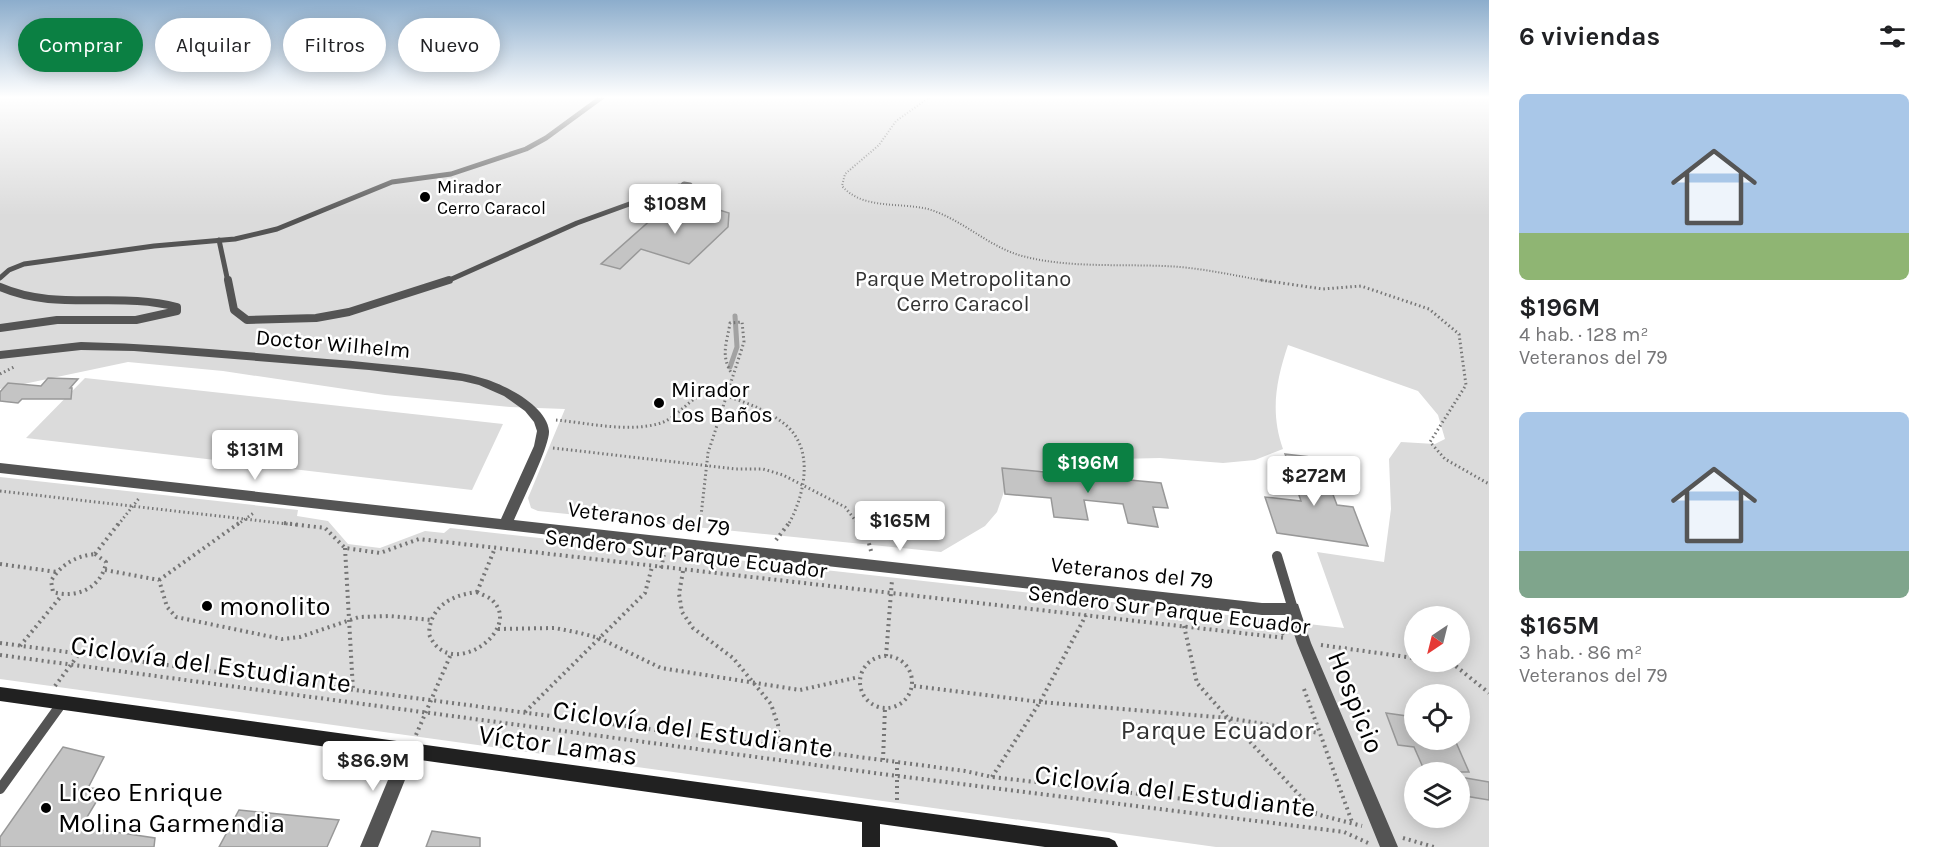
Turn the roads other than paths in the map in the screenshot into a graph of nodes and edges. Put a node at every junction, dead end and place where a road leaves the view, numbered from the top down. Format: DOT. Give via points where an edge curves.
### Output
graph roads {
  1 [pos="548,137"];
  2 [pos="680,189"];
  3 [pos="219,240"];
  4 [pos="0,278"];
  5 [pos="0,287"];
  6 [pos="0,328"];
  7 [pos="0,355"];
  8 [pos="0,468"];
  9 [pos="506,523"];
  10 [pos="1277,556"];
  11 [pos="1293,609"];
  12 [pos="0,694"];
  13 [pos="63,703"];
  14 [pos="409,750"];
  15 [pos="0,789"];
  16 [pos="872,814"];
  17 [pos="369,847"];
  18 [pos="871,847"];
  19 [pos="1109,847"];
  20 [pos="1389,847"];
  1 -- 3 [label="lane" via="526,149 460,172 392,182 277,229"];
  2 -- 3 [label="lane" via="658,193 577,223 462,276 349,312 316,318 247,320 234,310"];
  3 -- 4 [label="lane" via="24,264"];
  5 -- 6 [label="lane" via="46,299 139,301 177,307 177,311 146,318 28,322"];
  7 -- 9 [label="street, Doctor Wilhelm" via="110,346 462,377 508,393 529,408 543,431"];
  8 -- 9 [label="street, Veteranos del 79"];
  9 -- 11 [label="street, Veteranos del 79" via="1262,609"];
  10 -- 11 [label="lane"];
  11 -- 20 [label="street, Hospicio" via="1297,646"];
  12 -- 13 [label="main road, Víctor Lamas"];
  13 -- 14 [label="main road, Víctor Lamas"];
  13 -- 15 [label="lane"];
  14 -- 16 [label="main road, Víctor Lamas"];
  14 -- 17 [label="street"];
  16 -- 18 [label="main road"];
  16 -- 19 [label="main road, Víctor Lamas"];
}
